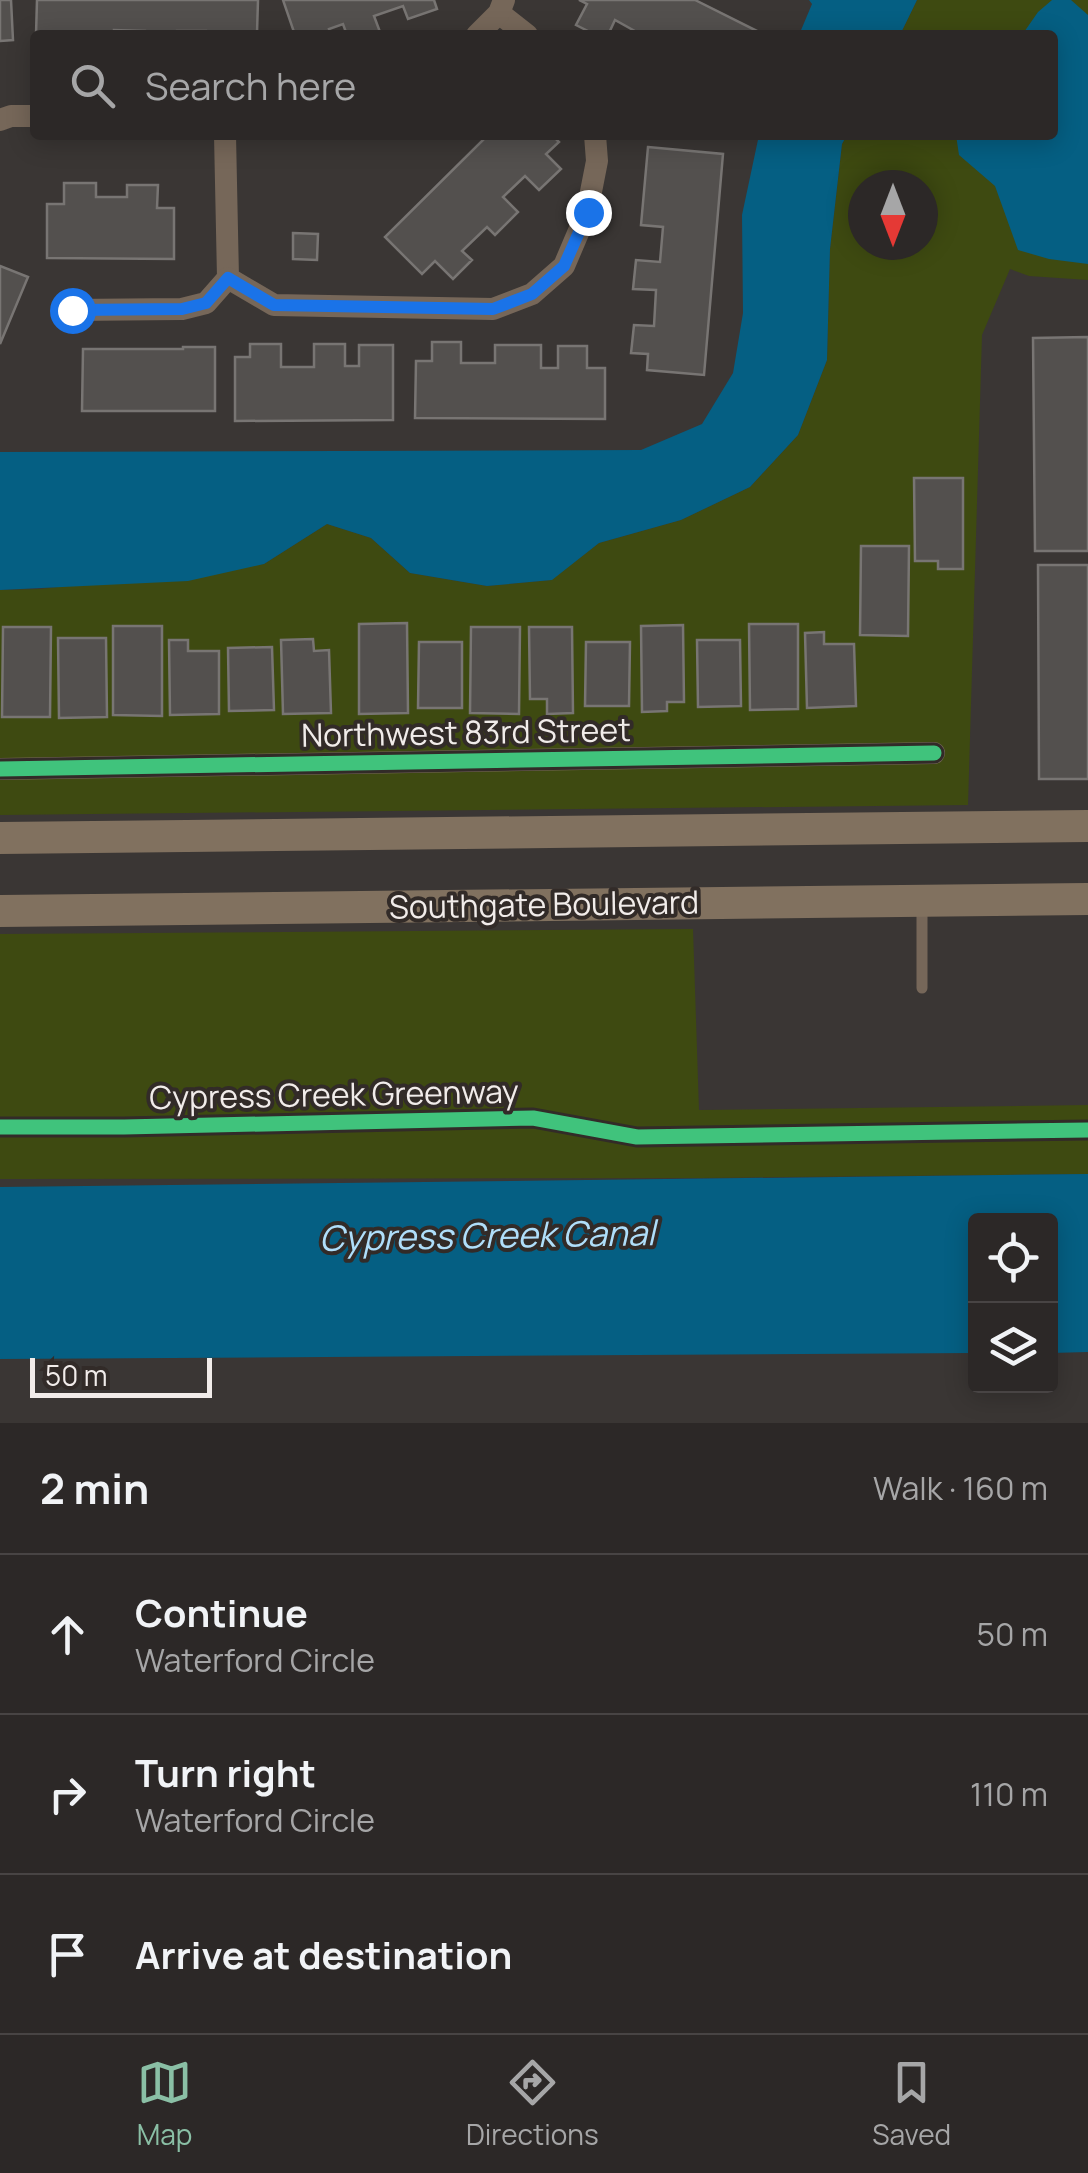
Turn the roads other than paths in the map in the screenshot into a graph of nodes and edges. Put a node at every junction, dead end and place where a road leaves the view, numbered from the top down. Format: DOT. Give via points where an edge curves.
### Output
graph roads {
  1 [pos="501,6"];
  2 [pos="481,30"];
  3 [pos="523,30"];
  4 [pos="30,116"];
  5 [pos="0,120"];
  6 [pos="225,140"];
  7 [pos="595,140"];
  8 [pos="228,278"];
  9 [pos="72,310"];
  10 [pos="934,753"];
  11 [pos="0,769"];
  12 [pos="1088,826"];
  13 [pos="0,838"];
  14 [pos="1088,900"];
  15 [pos="922,902"];
  16 [pos="0,911"];
  17 [pos="922,988"];
  1 -- 2 [label="street"];
  1 -- 3 [label="street"];
  4 -- 5 [label="street"];
  6 -- 8 [label="street"];
  7 -- 8 [label="street" via="588,212 564,266 532,294 493,309 274,305"];
  8 -- 9 [label="street" via="206,303 182,309"];
  10 -- 11 [label="street, Northwest 83rd Street"];
  12 -- 13 [label="main road"];
  14 -- 15 [label="main road, Southgate Boulevard"];
  15 -- 16 [label="main road, Southgate Boulevard"];
  15 -- 17 [label="lane"];
}
